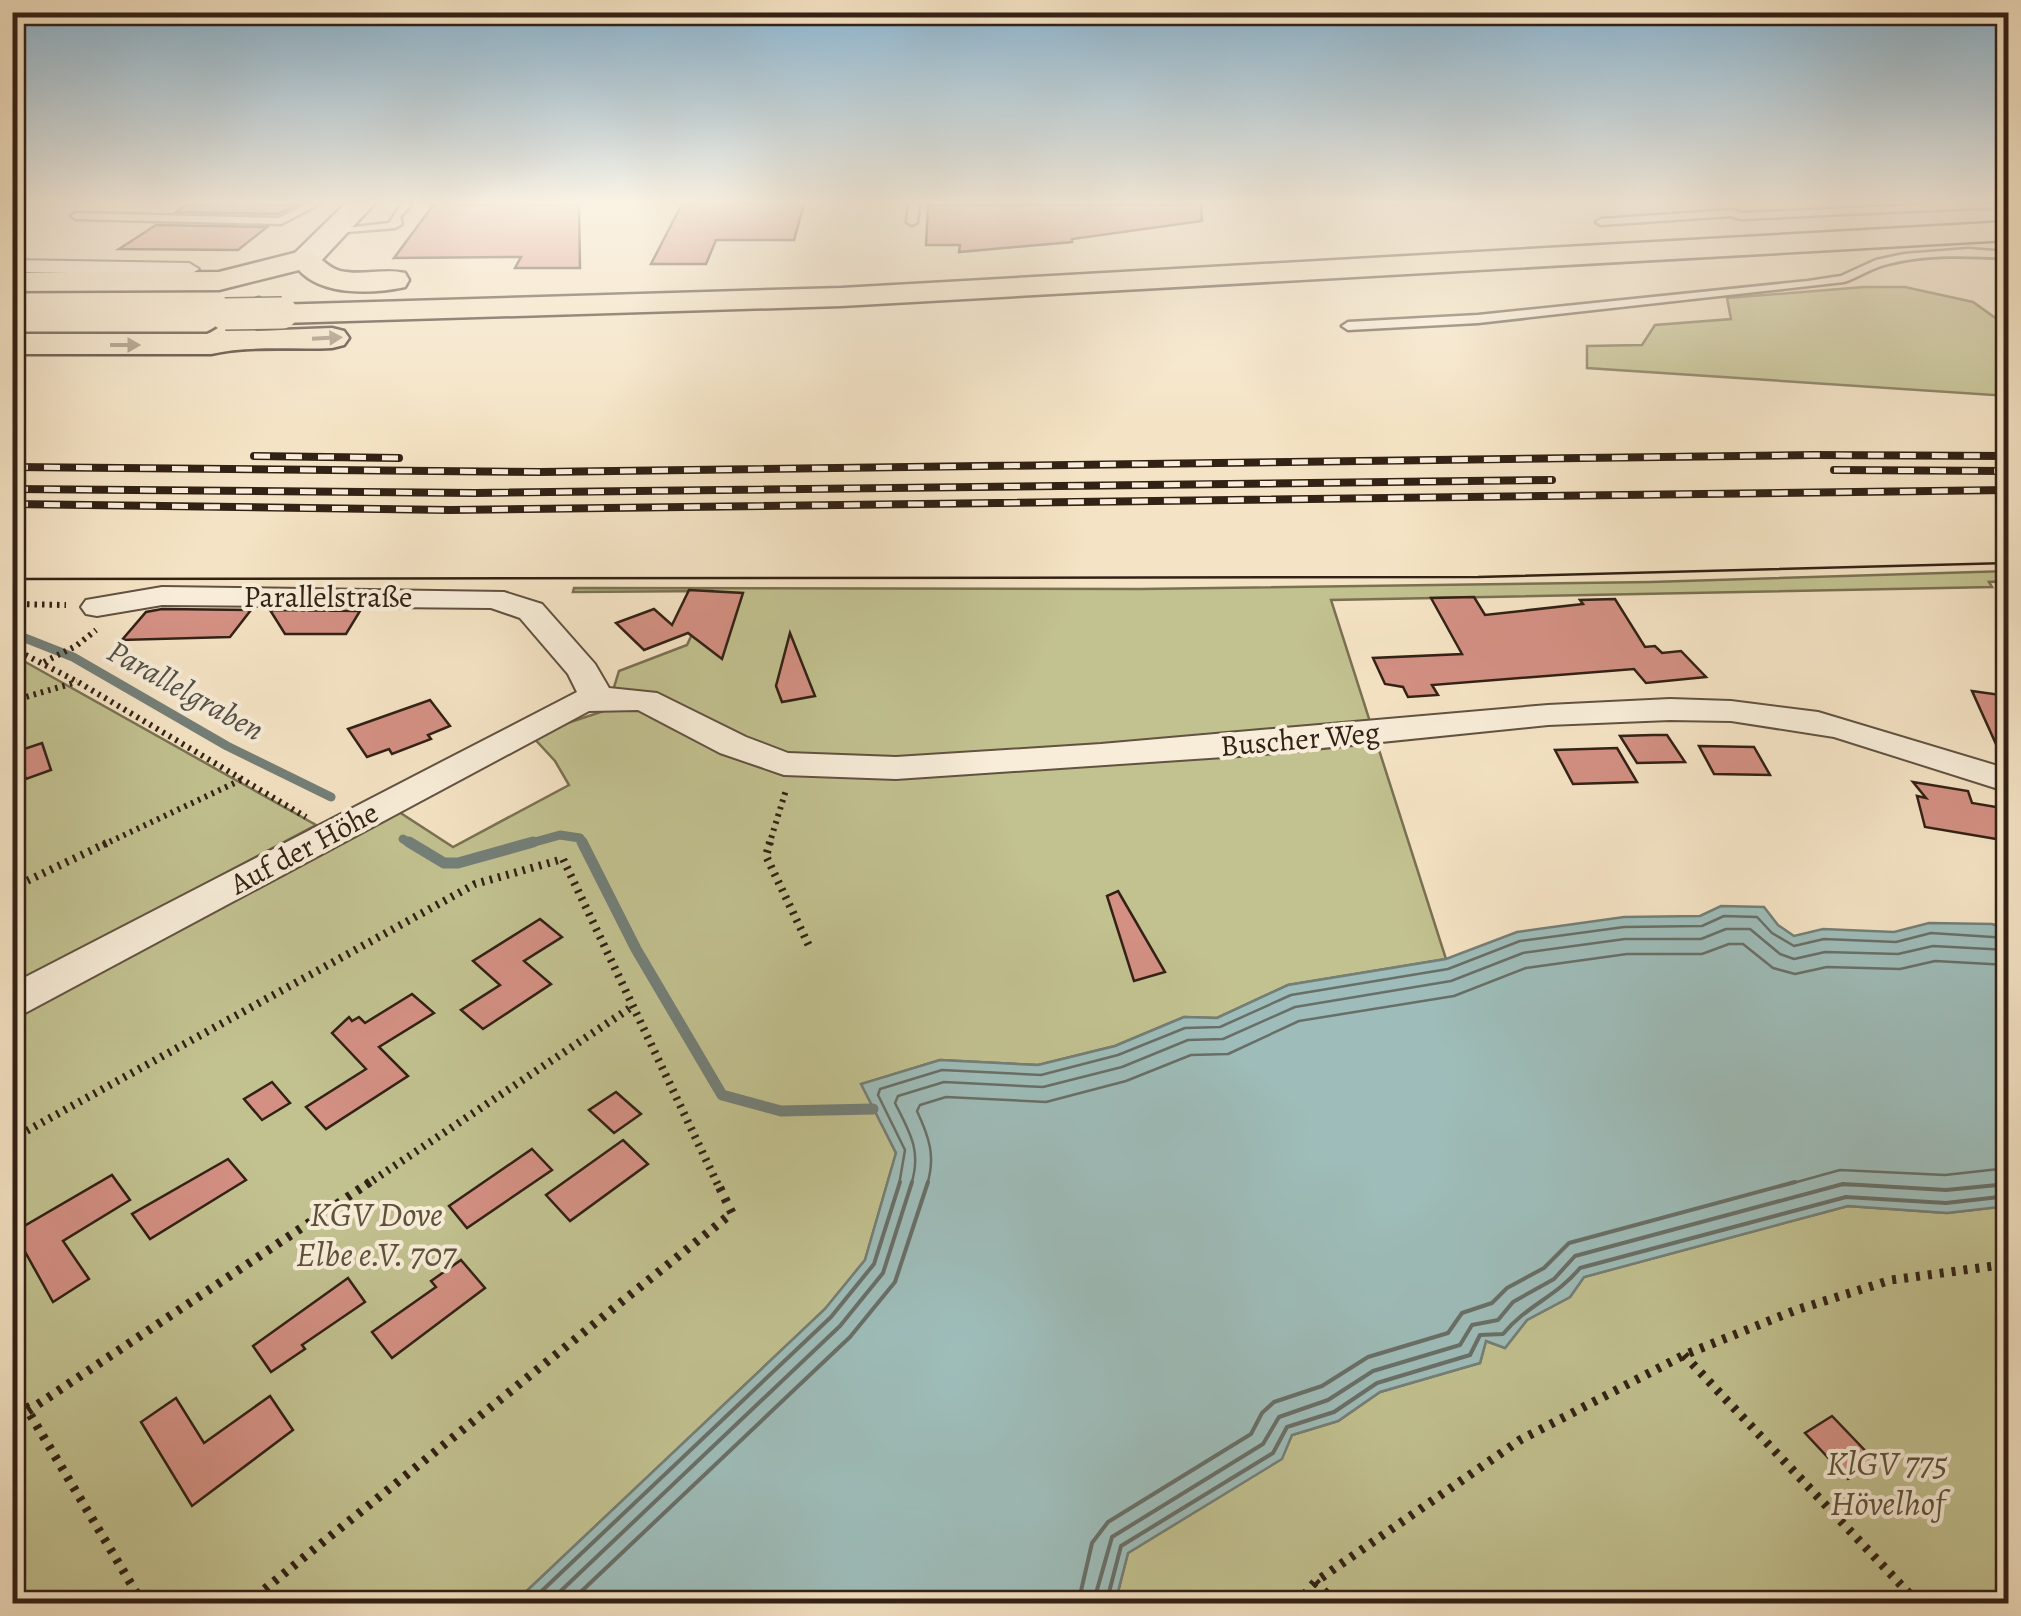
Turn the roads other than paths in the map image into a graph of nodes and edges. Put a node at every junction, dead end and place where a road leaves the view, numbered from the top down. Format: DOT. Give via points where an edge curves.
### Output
graph roads {
  1 [pos="229,279"];
  2 [pos="280,279"];
  3 [pos="351,279"];
  4 [pos="389,279"];
  5 [pos="938,279"];
  6 [pos="1163,279"];
  7 [pos="1841,279"];
  8 [pos="12,282"];
  9 [pos="1048,286"];
  10 [pos="12,304"];
  11 [pos="288,307"];
  12 [pos="12,315"];
  13 [pos="233,316"];
  14 [pos="1348,326"];
  15 [pos="12,344"];
  16 [pos="97,607"];
  17 [pos="598,698"];
  18 [pos="2008,781"];
  19 [pos="12,1004"];
  1 -- 8 [label="highway"];
  2 -- 13 [label="highway"];
  3 -- 4 [label="highway"];
  5 -- 11 [label="highway"];
  6 -- 9 [label="highway"];
  7 -- 14 [label="lane" via="1478,319"];
  9 -- 11 [label="highway"];
  13 -- 9 [label="highway, one-way" via="241,340 263,342 952,300"];
  10 -- 13 [label="highway"];
  11 -- 13 [label="highway, bridge"];
  12 -- 13 [label="highway"];
  15 -- 13 [label="highway, one-way" via="198,345 222,341"];
  16 -- 17 [label="street, Parallelstraße" via="162,596 493,598 530,611"];
  17 -- 18 [label="street, Buscher Weg" via="645,700 733,745 795,765 896,768 1690,711 1814,722"];
  17 -- 19 [label="street, Auf der Höhe" via="489,748"];
}
